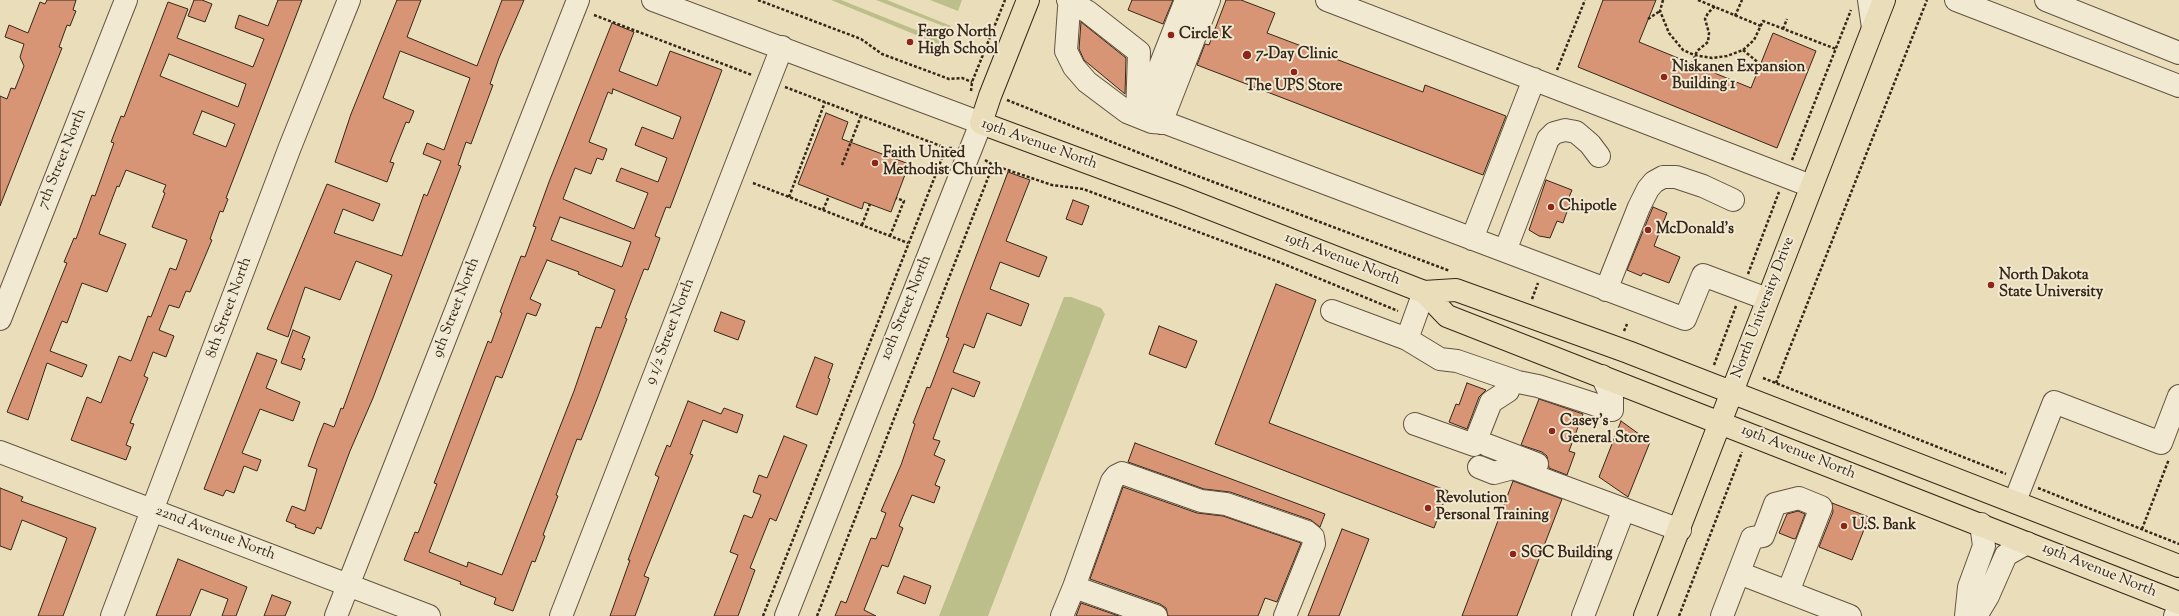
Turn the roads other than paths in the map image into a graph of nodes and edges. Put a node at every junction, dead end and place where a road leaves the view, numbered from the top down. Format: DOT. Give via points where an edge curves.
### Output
graph roads {
  1 [pos="126,0"];
  2 [pos="349,0"];
  3 [pos="578,0"];
  4 [pos="653,0"];
  5 [pos="1028,0"];
  6 [pos="1070,0"];
  7 [pos="1186,0"];
  8 [pos="1209,0"];
  9 [pos="1327,0"];
  10 [pos="1869,0"];
  11 [pos="1884,0"];
  12 [pos="1956,0"];
  13 [pos="2046,0"];
  14 [pos="1873,28"];
  15 [pos="782,47"];
  16 [pos="2179,52"];
  17 [pos="1534,79"];
  18 [pos="2179,86"];
  19 [pos="1139,116"];
  20 [pos="981,123"];
  21 [pos="1161,123"];
  22 [pos="1599,156"];
  23 [pos="1811,186"];
  24 [pos="1733,200"];
  25 [pos="1472,239"];
  26 [pos="1505,251"];
  27 [pos="1606,290"];
  28 [pos="1424,292"];
  29 [pos="1767,299"];
  30 [pos="1332,311"];
  31 [pos="0,319"];
  32 [pos="1407,339"];
  33 [pos="1602,376"];
  34 [pos="1508,391"];
  35 [pos="1732,392"];
  36 [pos="2179,396"];
  37 [pos="1721,422"];
  38 [pos="1415,424"];
  39 [pos="1487,445"];
  40 [pos="0,452"];
  41 [pos="1479,467"];
  42 [pos="1592,498"];
  43 [pos="2015,501"];
  44 [pos="153,510"];
  45 [pos="1624,510"];
  46 [pos="1981,524"];
  47 [pos="1680,530"];
  48 [pos="2027,542"];
  49 [pos="2179,566"];
  50 [pos="1739,573"];
  51 [pos="348,585"];
  52 [pos="1074,587"];
  53 [pos="1788,592"];
  54 [pos="2179,604"];
  55 [pos="112,616"];
  56 [pos="336,616"];
  57 [pos="430,616"];
  58 [pos="561,616"];
  59 [pos="786,616"];
  60 [pos="1062,616"];
  61 [pos="1156,616"];
  62 [pos="1285,616"];
  63 [pos="1583,616"];
  64 [pos="1645,616"];
  65 [pos="1722,616"];
  66 [pos="1850,616"];
  67 [pos="1966,616"];
  68 [pos="1976,616"];
  69 [pos="2175,616"];
  1 -- 31 [label="street, 7th Street North"];
  2 -- 44 [label="street, 8th Street North" via="290,147"];
  3 -- 51 [label="street, 9th Street North"];
  4 -- 15 [label="street, 19th Avenue North"];
  5 -- 20 [label="main road, 10th Street North"];
  6 -- 19 [label="street" via="1139,52"];
  6 -- 19 [label="street" via="1066,51 1074,67 1109,100"];
  7 -- 19 [label="street"];
  8 -- 21 [label="street"];
  9 -- 17 [label="street"];
  10 -- 14 [label="street"];
  11 -- 14 [label="main road, North University Drive"];
  12 -- 18 [label="street"];
  13 -- 16 [label="street"];
  14 -- 23 [label="main road, North University Drive"];
  15 -- 20 [label="street, 19th Avenue North"];
  15 -- 58 [label="street, 9 1/2 Street North"];
  17 -- 23 [label="street"];
  17 -- 25 [label="street"];
  19 -- 21 [label="street"];
  20 -- 28 [label="main road, 19th Avenue North" via="1178,196"];
  20 -- 59 [label="street, 10th Street North"];
  21 -- 25 [label="street"];
  22 -- 26 [label="street" via="1576,132 1565,130 1554,133 1548,139"];
  23 -- 29 [label="main road, North University Drive"];
  24 -- 27 [label="street" via="1676,177 1654,182 1639,207"];
  25 -- 26 [label="street"];
  26 -- 27 [label="street"];
  27 -- 29 [label="street" via="1685,319 1703,275"];
  28 -- 32 [label="street"];
  28 -- 33 [label="main road, 19th Avenue North" via="1447,316"];
  28 -- 35 [label="main road, 19th Avenue North" via="1456,290"];
  29 -- 35 [label="main road, North University Drive"];
  30 -- 32 [label="street"];
  32 -- 33 [label="street" via="1440,359 1457,360 1518,382 1612,410 1612,398"];
  33 -- 37 [label="main road, 19th Avenue North"];
  34 -- 38 [label="street" via="1491,402 1474,445"];
  35 -- 37 [label="main road, North University Drive"];
  35 -- 43 [label="main road, 19th Avenue North" via="1895,457"];
  36 -- 43 [label="street" via="2161,443 2054,402"];
  37 -- 46 [label="main road, 19th Avenue North"];
  37 -- 47 [label="main road, North University Drive"];
  39 -- 42 [label="street" via="1584,482"];
  40 -- 44 [label="street, 22nd Avenue North"];
  41 -- 42 [label="street" via="1494,473 1513,468"];
  42 -- 45 [label="street"];
  43 -- 49 [label="main road, 19th Avenue North"];
  44 -- 51 [label="street, 22nd Avenue North"];
  44 -- 55 [label="street, 8th Street North"];
  45 -- 47 [label="street"];
  45 -- 63 [label="street"];
  46 -- 48 [label="main road, 19th Avenue North"];
  46 -- 67 [label="street" via="1984,546 1969,587"];
  47 -- 64 [label="main road, North University Drive"];
  48 -- 54 [label="main road, 19th Avenue North"];
  48 -- 68 [label="street" via="2006,555"];
  50 -- 53 [label="street"];
  50 -- 53 [label="street" via="1752,538 1763,536 1775,504 1799,498 1821,507"];
  50 -- 65 [label="street"];
  51 -- 56 [label="street, 9th Street North"];
  51 -- 57 [label="street, 22nd Avenue North"];
  52 -- 60 [label="street"];
  52 -- 61 [label="street"];
  52 -- 62 [label="street" via="1112,482 1122,473 1201,501 1226,504 1307,532 1313,537 1314,544"];
  53 -- 66 [label="street"];
  54 -- 69 [label="street"];
}
